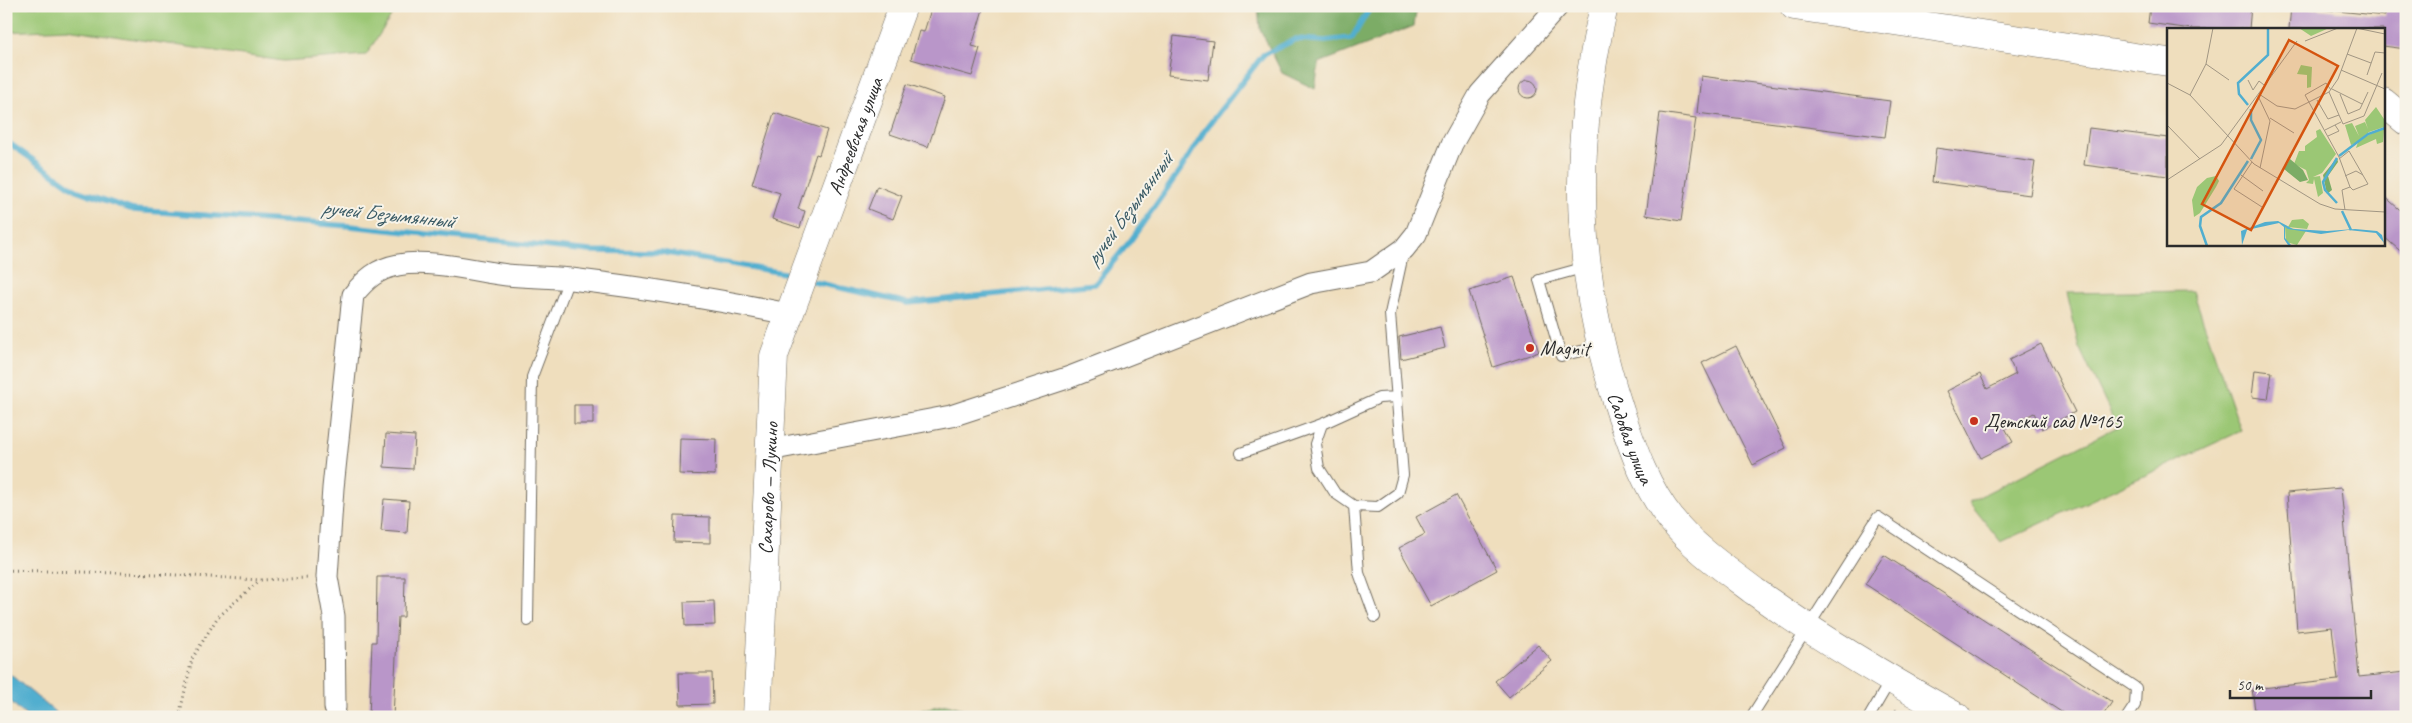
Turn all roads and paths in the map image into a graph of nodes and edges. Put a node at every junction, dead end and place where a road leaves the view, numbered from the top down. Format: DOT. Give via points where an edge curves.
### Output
graph roads {
  1 [pos="903,6"];
  2 [pos="1558,6"];
  3 [pos="1604,6"];
  4 [pos="1794,6"];
  5 [pos="2167,62"];
  6 [pos="2384,94"];
  7 [pos="2406,96"];
  8 [pos="2384,103"];
  9 [pos="2406,121"];
  10 [pos="1404,250"];
  11 [pos="808,266"];
  12 [pos="1586,267"];
  13 [pos="569,279"];
  14 [pos="788,314"];
  15 [pos="1600,346"];
  16 [pos="1396,398"];
  17 [pos="1322,424"];
  18 [pos="769,450"];
  19 [pos="1241,453"];
  20 [pos="1354,506"];
  21 [pos="6,570"];
  22 [pos="327,577"];
  23 [pos="260,580"];
  24 [pos="1375,617"];
  25 [pos="528,621"];
  26 [pos="1807,629"];
  27 [pos="1891,680"];
  28 [pos="335,708"];
  29 [pos="179,717"];
  30 [pos="757,717"];
  31 [pos="1751,717"];
  32 [pos="1869,717"];
  33 [pos="1957,717"];
  34 [pos="2127,717"];
  1 -- 11 [label="street, Андреевская улица"];
  2 -- 10 [label="street" via="1480,94 1452,144 1416,234"];
  3 -- 12 [label="street, Садовая улица" via="1587,100 1582,156 1581,210"];
  4 -- 5 [label="street"];
  6 -- 7 [label="street"];
  8 -- 9 [label="street"];
  10 -- 16 [label="lane" via="1390,314"];
  10 -- 18 [label="street" via="1371,272 1311,283 1070,377 951,416"];
  11 -- 14 [label="street, Сахарово — Лукино"];
  12 -- 15 [label="street, Садовая улица"];
  12 -- 15 [label="lane" via="1539,280 1561,356"];
  13 -- 14 [label="street" via="699,296"];
  13 -- 22 [label="street" via="399,265 367,278 352,295"];
  13 -- 25 [label="lane" via="532,377"];
  14 -- 18 [label="street, Сахарово — Лукино" via="774,356"];
  15 -- 26 [label="street, Садовая улица" via="1640,466 1671,520 1709,558"];
  16 -- 17 [label="lane" via="1380,398"];
  16 -- 20 [label="lane" via="1403,475 1398,493 1378,507"];
  17 -- 19 [label="lane"];
  17 -- 20 [label="lane" via="1315,444 1319,468 1335,493"];
  18 -- 30 [label="street, Сахарово — Лукино"];
  20 -- 24 [label="lane" via="1359,572"];
  21 -- 23 [label="path"];
  22 -- 23 [label="path"];
  22 -- 28 [label="street" via="334,616"];
  23 -- 29 [label="path" via="217,618 192,659"];
  26 -- 27 [label="street, Садовая улица"];
  26 -- 31 [label="lane"];
  26 -- 34 [label="lane" via="1878,517 2136,688 2134,705"];
  27 -- 32 [label="lane"];
  27 -- 33 [label="street, Садовая улица"];
}
